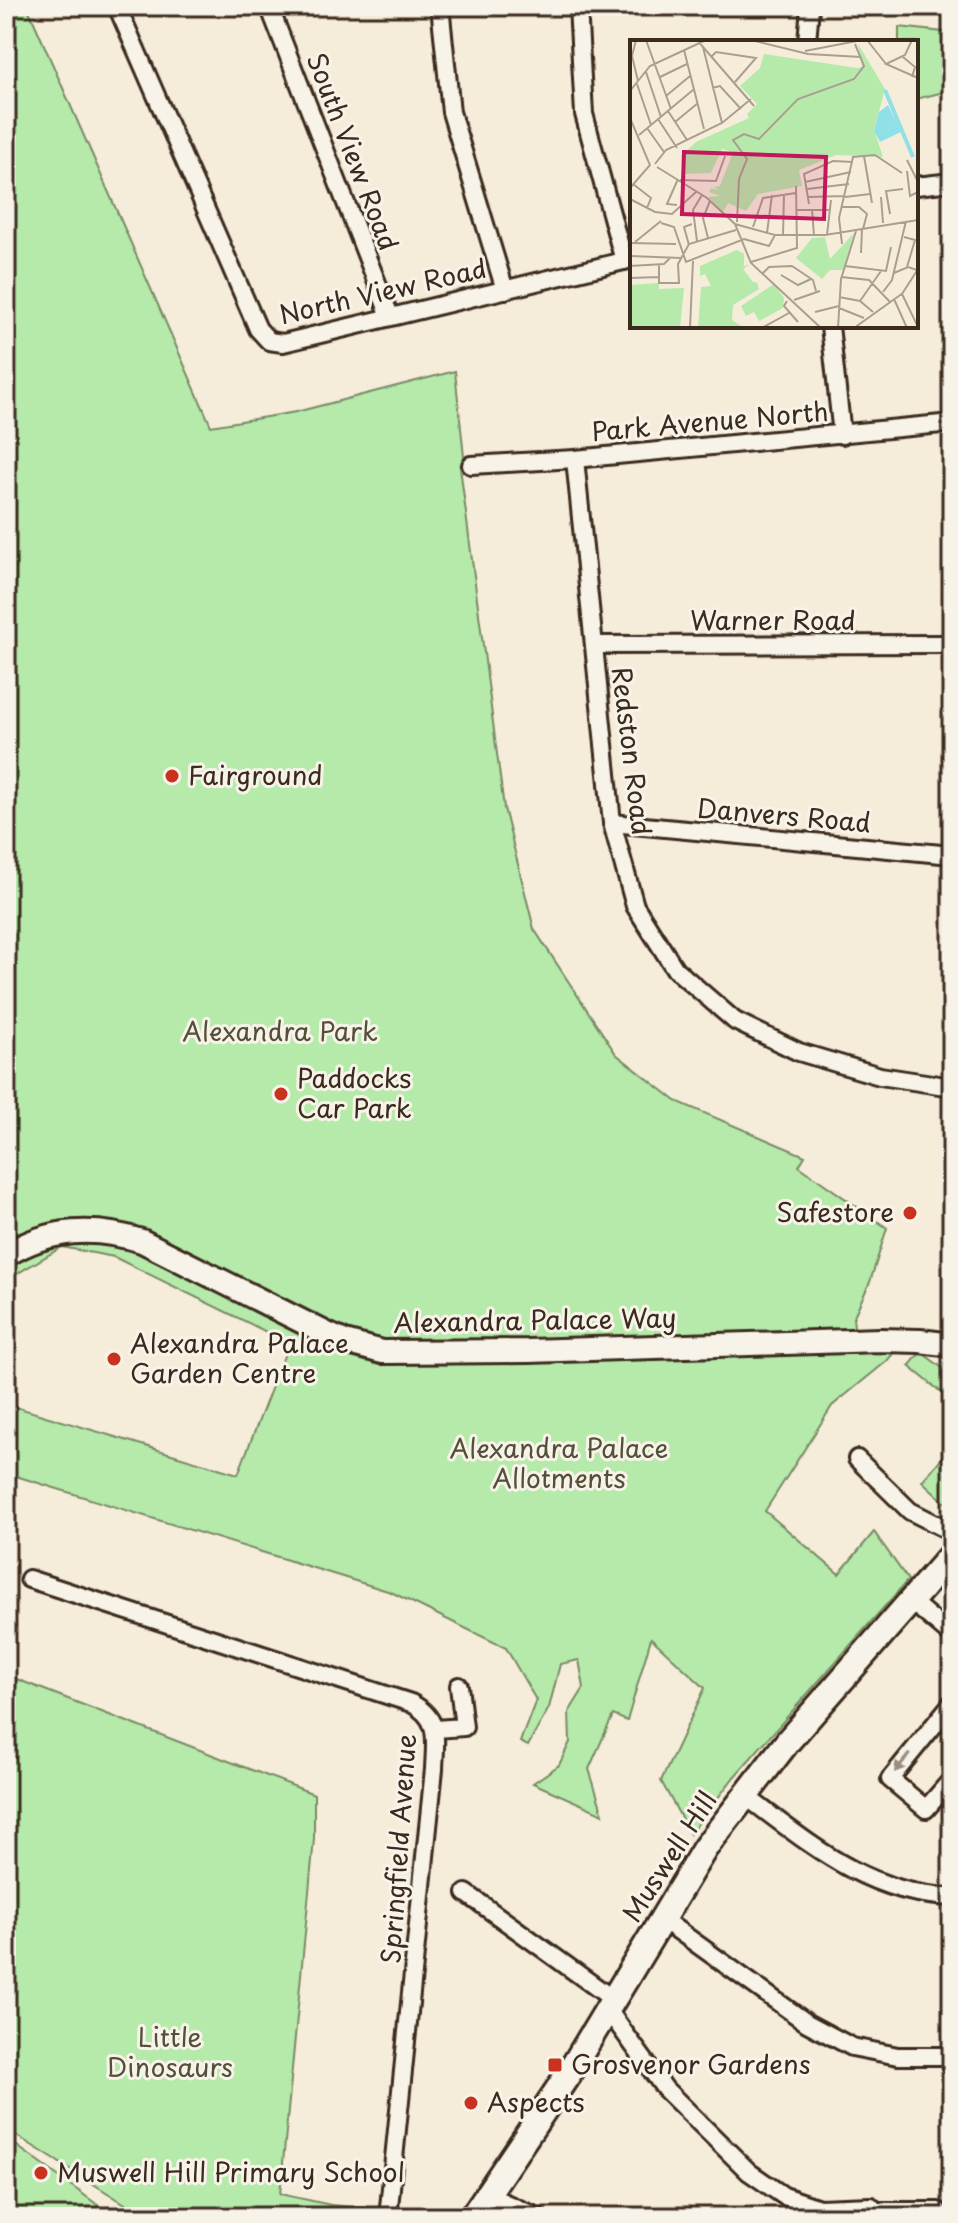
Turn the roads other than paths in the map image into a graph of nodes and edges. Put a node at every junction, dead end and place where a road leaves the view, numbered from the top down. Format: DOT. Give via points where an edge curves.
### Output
graph roads {
  1 [pos="117,6"];
  2 [pos="269,6"];
  3 [pos="440,6"];
  4 [pos="578,6"];
  5 [pos="810,6"];
  6 [pos="807,40"];
  7 [pos="952,182"];
  8 [pos="918,186"];
  9 [pos="628,260"];
  10 [pos="505,290"];
  11 [pos="390,316"];
  12 [pos="830,328"];
  13 [pos="952,423"];
  14 [pos="842,435"];
  15 [pos="575,459"];
  16 [pos="471,465"];
  17 [pos="952,644"];
  18 [pos="594,645"];
  19 [pos="612,823"];
  20 [pos="952,855"];
  21 [pos="952,1087"];
  22 [pos="6,1255"];
  23 [pos="952,1345"];
  24 [pos="857,1459"];
  25 [pos="952,1532"];
  26 [pos="952,1554"];
  27 [pos="29,1579"];
  28 [pos="911,1601"];
  29 [pos="952,1636"];
  30 [pos="459,1686"];
  31 [pos="952,1703"];
  32 [pos="435,1729"];
  33 [pos="952,1779"];
  34 [pos="744,1795"];
  35 [pos="466,1893"];
  36 [pos="952,1897"];
  37 [pos="662,1919"];
  38 [pos="611,2005"];
  39 [pos="952,2056"];
  40 [pos="487,2195"];
  41 [pos="878,2214"];
  42 [pos="388,2217"];
  43 [pos="472,2217"];
  44 [pos="538,2217"];
  45 [pos="938,2217"];
  1 -- 11 [label="street, North View Road" via="258,329 269,341 283,343"];
  2 -- 11 [label="street, South View Road"];
  3 -- 10 [label="street" via="451,112"];
  4 -- 9 [label="street" via="584,114"];
  5 -- 6 [label="street"];
  7 -- 8 [label="street"];
  9 -- 10 [label="street, North View Road"];
  10 -- 11 [label="street, North View Road"];
  12 -- 14 [label="street"];
  13 -- 14 [label="street, Park Avenue North"];
  14 -- 15 [label="street, Park Avenue North"];
  15 -- 16 [label="street, Park Avenue North"];
  15 -- 18 [label="street, Redston Road"];
  17 -- 18 [label="street, Warner Road"];
  18 -- 19 [label="street, Redston Road"];
  19 -- 20 [label="street, Danvers Road"];
  19 -- 21 [label="street, Redston Road" via="635,906 675,969 735,1021 813,1056 880,1076"];
  22 -- 23 [label="street, Alexandra Palace Way" via="71,1231 118,1233 345,1342 382,1352 880,1340"];
  24 -- 25 [label="street" via="910,1511"];
  26 -- 28 [label="main road, Muswell Hill"];
  27 -- 32 [label="street, Springfield Avenue" via="411,1703 425,1711"];
  28 -- 29 [label="street"];
  28 -- 34 [label="main road, Muswell Hill"];
  30 -- 32 [label="street" via="464,1727"];
  31 -- 33 [label="street, one-way" via="890,1779 926,1809"];
  32 -- 42 [label="street, Springfield Avenue"];
  34 -- 36 [label="street" via="826,1857 876,1881"];
  34 -- 37 [label="main road, Muswell Hill"];
  35 -- 38 [label="street"];
  37 -- 38 [label="main road, Muswell Hill"];
  37 -- 39 [label="street" via="807,2023 852,2047 898,2056"];
  38 -- 40 [label="main road, Muswell Hill"];
  38 -- 41 [label="street" via="665,2089 749,2172 784,2196 819,2208 871,2206"];
  40 -- 43 [label="main road, Muswell Hill"];
  40 -- 44 [label="street"];
  41 -- 45 [label="street" via="938,2211"];
}
